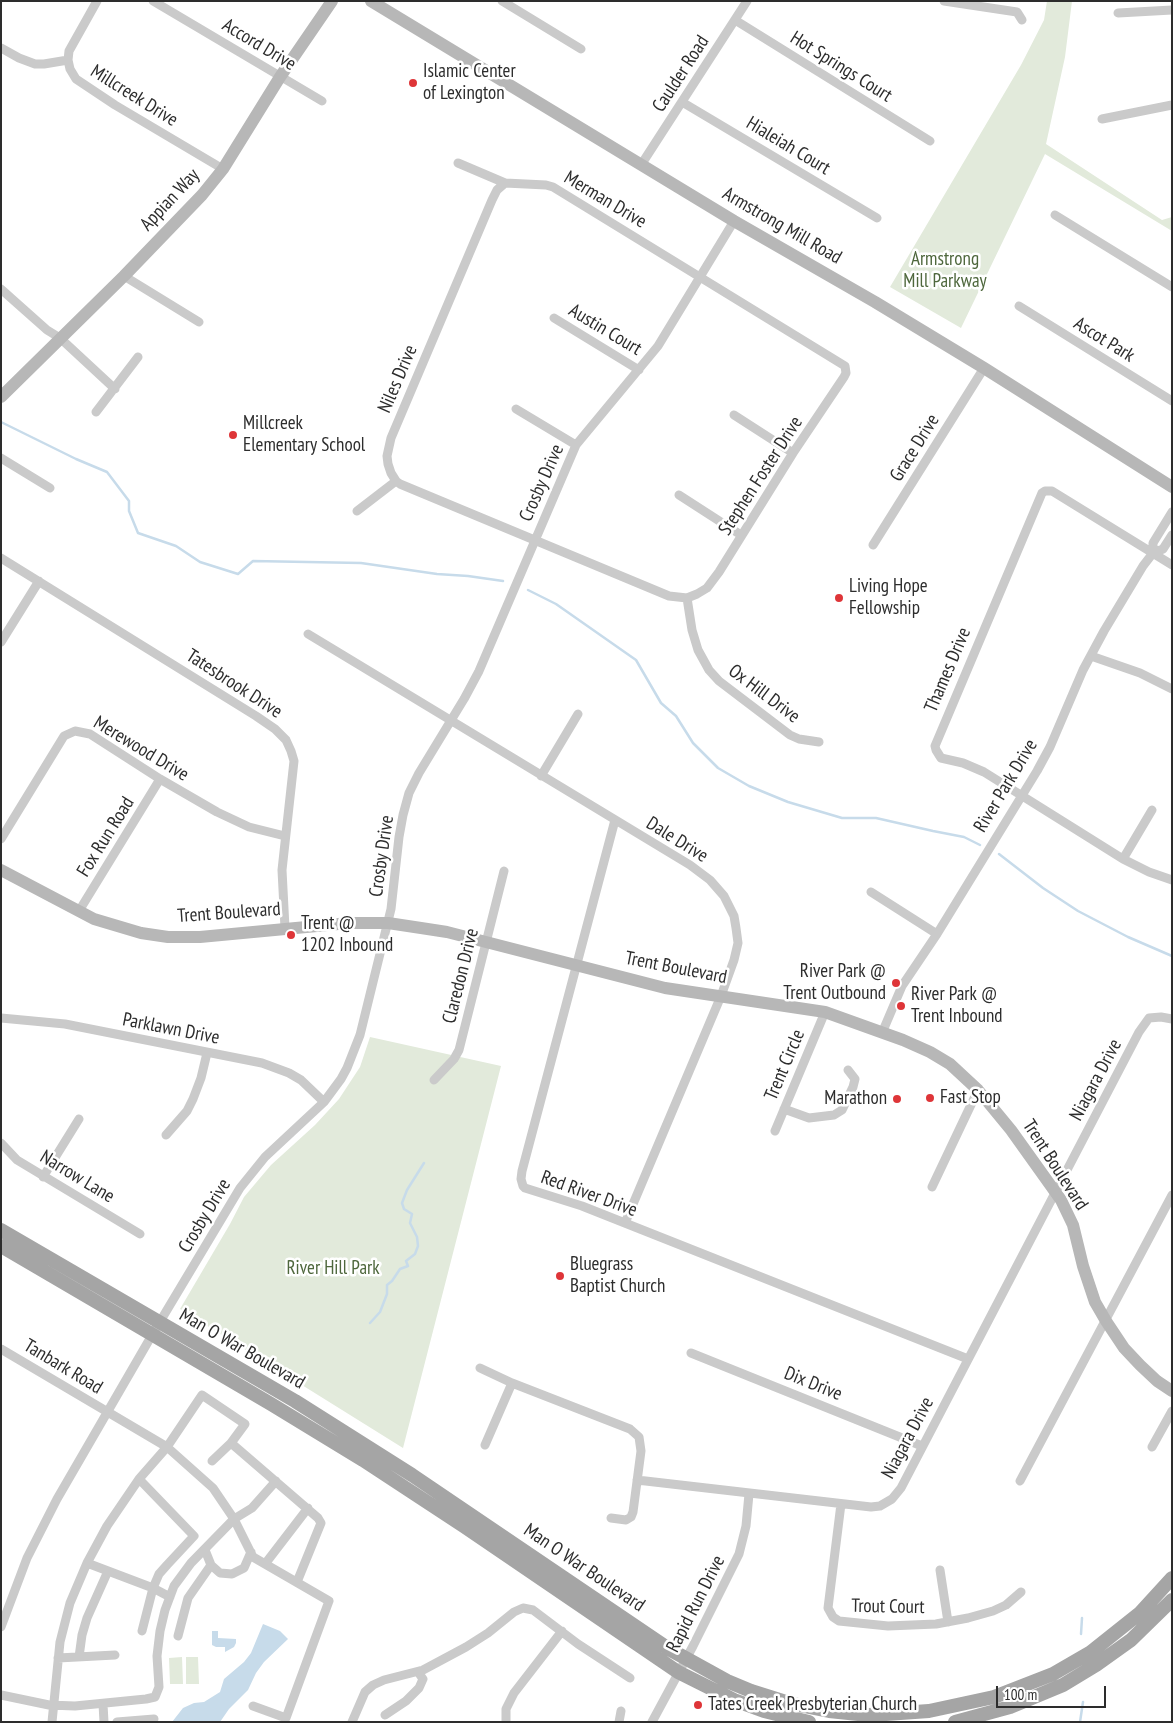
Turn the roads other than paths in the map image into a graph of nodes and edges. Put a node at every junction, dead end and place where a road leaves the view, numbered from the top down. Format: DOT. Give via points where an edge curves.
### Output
graph roads {
  1 [pos="97,1"];
  2 [pos="153,1"];
  3 [pos="332,1"];
  4 [pos="371,1"];
  5 [pos="502,1"];
  6 [pos="747,1"];
  7 [pos="944,1"];
  8 [pos="1172,10"];
  9 [pos="1118,13"];
  10 [pos="735,20"];
  11 [pos="1022,20"];
  12 [pos="1,48"];
  13 [pos="581,49"];
  14 [pos="68,60"];
  15 [pos="280,77"];
  16 [pos="322,101"];
  17 [pos="682,102"];
  18 [pos="1172,105"];
  19 [pos="1102,119"];
  20 [pos="930,142"];
  21 [pos="458,163"];
  22 [pos="641,165"];
  23 [pos="223,169"];
  24 [pos="505,183"];
  25 [pos="1055,215"];
  26 [pos="877,218"];
  27 [pos="734,221"];
  28 [pos="124,276"];
  29 [pos="701,276"];
  30 [pos="1172,287"];
  31 [pos="1,289"];
  32 [pos="1019,306"];
  33 [pos="554,318"];
  34 [pos="199,322"];
  35 [pos="60,338"];
  36 [pos="138,357"];
  37 [pos="984,368"];
  38 [pos="639,370"];
  39 [pos="115,389"];
  40 [pos="1,397"];
  41 [pos="1172,401"];
  42 [pos="516,409"];
  43 [pos="96,412"];
  44 [pos="734,415"];
  45 [pos="576,445"];
  46 [pos="794,454"];
  47 [pos="1,458"];
  48 [pos="396,481"];
  49 [pos="1172,487"];
  50 [pos="50,488"];
  51 [pos="680,495"];
  52 [pos="357,511"];
  53 [pos="1172,512"];
  54 [pos="741,535"];
  55 [pos="1172,535"];
  56 [pos="534,540"];
  57 [pos="873,546"];
  58 [pos="1153,554"];
  59 [pos="1,558"];
  60 [pos="1172,565"];
  61 [pos="39,581"];
  62 [pos="687,598"];
  63 [pos="308,634"];
  64 [pos="1,642"];
  65 [pos="1091,656"];
  66 [pos="1172,689"];
  67 [pos="578,714"];
  68 [pos="450,720"];
  69 [pos="819,742"];
  70 [pos="541,776"];
  71 [pos="160,779"];
  72 [pos="1022,796"];
  73 [pos="1152,810"];
  74 [pos="615,820"];
  75 [pos="285,836"];
  76 [pos="1,839"];
  77 [pos="1123,859"];
  78 [pos="1,870"];
  79 [pos="504,871"];
  80 [pos="1172,880"];
  81 [pos="871,892"];
  82 [pos="79,911"];
  83 [pos="388,923"];
  84 [pos="285,928"];
  85 [pos="937,934"];
  86 [pos="486,943"];
  87 [pos="577,966"];
  88 [pos="721,996"];
  89 [pos="825,1012"];
  90 [pos="1,1018"];
  91 [pos="1172,1019"];
  92 [pos="882,1033"];
  93 [pos="207,1053"];
  94 [pos="848,1070"];
  95 [pos="434,1080"];
  96 [pos="978,1090"];
  97 [pos="324,1102"];
  98 [pos="784,1109"];
  99 [pos="79,1119"];
  100 [pos="775,1131"];
  101 [pos="166,1135"];
  102 [pos="1,1143"];
  103 [pos="43,1177"];
  104 [pos="932,1186"];
  105 [pos="1055,1192"];
  106 [pos="1172,1195"];
  107 [pos="625,1224"];
  108 [pos="1,1230"];
  109 [pos="140,1234"];
  110 [pos="1,1246"];
  111 [pos="1106,1321"];
  112 [pos="161,1322"];
  113 [pos="152,1335"];
  114 [pos="1,1349"];
  115 [pos="691,1353"];
  116 [pos="968,1359"];
  117 [pos="480,1368"];
  118 [pos="512,1383"];
  119 [pos="1172,1391"];
  120 [pos="1172,1411"];
  121 [pos="108,1412"];
  122 [pos="230,1442"];
  123 [pos="485,1445"];
  124 [pos="922,1446"];
  125 [pos="167,1447"];
  126 [pos="1152,1447"];
  127 [pos="212,1462"];
  128 [pos="139,1479"];
  129 [pos="637,1480"];
  130 [pos="276,1481"];
  131 [pos="1020,1481"];
  132 [pos="749,1494"];
  133 [pos="841,1504"];
  134 [pos="308,1508"];
  135 [pos="612,1518"];
  136 [pos="234,1519"];
  137 [pos="205,1550"];
  138 [pos="251,1552"];
  139 [pos="87,1563"];
  140 [pos="266,1564"];
  141 [pos="211,1565"];
  142 [pos="940,1570"];
  143 [pos="108,1571"];
  144 [pos="1172,1578"];
  145 [pos="297,1582"];
  146 [pos="153,1588"];
  147 [pos="1021,1592"];
  148 [pos="170,1597"];
  149 [pos="1172,1600"];
  150 [pos="948,1622"];
  151 [pos="1,1627"];
  152 [pos="142,1631"];
  153 [pos="562,1631"];
  154 [pos="178,1636"];
  155 [pos="115,1655"];
  156 [pos="79,1657"];
  157 [pos="58,1658"];
  158 [pos="686,1659"];
  159 [pos="418,1672"];
  160 [pos="678,1672"];
  161 [pos="630,1678"];
  162 [pos="1,1695"];
  163 [pos="103,1704"];
  164 [pos="53,1705"];
  165 [pos="253,1706"];
  166 [pos="621,1711"];
  167 [pos="385,1715"];
  168 [pos="154,1719"];
  169 [pos="52,1722"];
  170 [pos="104,1722"];
  171 [pos="117,1722"];
  172 [pos="352,1722"];
  173 [pos="506,1722"];
  174 [pos="619,1722"];
  175 [pos="652,1722"];
  176 [pos="809,1722"];
  177 [pos="955,1722"];
  1 -- 14 [label="street, Millcreek Drive" via="71,46"];
  2 -- 15 [label="street, Accord Drive"];
  3 -- 15 [label="street, Appian Way"];
  4 -- 22 [label="street, Armstrong Mill Road"];
  5 -- 13 [label="street"];
  6 -- 10 [label="street, Caulder Road"];
  7 -- 11 [label="street" via="1016,12"];
  8 -- 9 [label="street"];
  10 -- 17 [label="street, Caulder Road"];
  10 -- 20 [label="street, Hot Springs Court"];
  12 -- 14 [label="street" via="36,64"];
  14 -- 23 [label="street, Millcreek Drive" via="72,74 81,84"];
  15 -- 16 [label="street, Accord Drive"];
  15 -- 23 [label="street, Appian Way"];
  17 -- 22 [label="street, Caulder Road"];
  17 -- 26 [label="street, Hialeiah Court"];
  18 -- 19 [label="street"];
  21 -- 24 [label="street, Merman Drive"];
  22 -- 27 [label="street, Armstrong Mill Road"];
  23 -- 28 [label="street, Appian Way" via="190,209"];
  24 -- 29 [label="street, Merman Drive" via="553,187"];
  24 -- 48 [label="street, Niles Drive" via="492,200 391,438 388,464"];
  25 -- 30 [label="street"];
  27 -- 29 [label="street, Crosby Drive"];
  27 -- 37 [label="street, Armstrong Mill Road"];
  28 -- 34 [label="street"];
  28 -- 35 [label="street, Appian Way"];
  29 -- 38 [label="street, Crosby Drive" via="668,331"];
  29 -- 46 [label="street, Stephen Foster Drive" via="845,366 844,377"];
  31 -- 35 [label="street"];
  32 -- 41 [label="street, Ascot Park"];
  33 -- 38 [label="street, Austin Court"];
  35 -- 39 [label="street"];
  35 -- 40 [label="street, Appian Way"];
  36 -- 39 [label="street"];
  37 -- 49 [label="street, Armstrong Mill Road"];
  37 -- 57 [label="street, Grace Drive"];
  38 -- 45 [label="street, Crosby Drive"];
  39 -- 43 [label="street"];
  42 -- 45 [label="street"];
  44 -- 46 [label="street"];
  45 -- 56 [label="street, Crosby Drive"];
  46 -- 54 [label="street, Stephen Foster Drive"];
  47 -- 50 [label="street"];
  48 -- 52 [label="street"];
  48 -- 56 [label="street"];
  51 -- 54 [label="street"];
  53 -- 58 [label="street, River Park Drive" via="1153,543"];
  54 -- 62 [label="street, Stephen Foster Drive" via="714,581"];
  55 -- 58 [label="street, River Park Drive" via="1163,550"];
  56 -- 62 [label="street" via="669,596"];
  56 -- 68 [label="street, Crosby Drive" via="479,671"];
  58 -- 60 [label="street, Thames Drive"];
  58 -- 65 [label="street, River Park Drive"];
  58 -- 72 [label="street, Thames Drive" via="1052,491 1045,491 1039,496 935,746 941,758 974,767"];
  59 -- 61 [label="street, Tatesbrook Drive"];
  61 -- 64 [label="street"];
  61 -- 75 [label="street, Tatesbrook Drive" via="276,729 286,740 294,761"];
  62 -- 69 [label="street, Ox Hill Drive" via="698,650 719,682 790,735"];
  63 -- 68 [label="street, Dale Drive"];
  65 -- 66 [label="street" via="1140,673"];
  65 -- 72 [label="street, River Park Drive" via="1050,746"];
  67 -- 70 [label="street"];
  68 -- 70 [label="street, Dale Drive"];
  68 -- 83 [label="street, Crosby Drive" via="418,773 406,802"];
  70 -- 74 [label="street, Dale Drive"];
  71 -- 75 [label="street, Merewood Drive" via="235,821"];
  71 -- 76 [label="street, Merewood Drive" via="90,734 75,730 64,736"];
  71 -- 82 [label="street, Fox Run Road"];
  72 -- 77 [label="street, Thames Drive"];
  72 -- 85 [label="street, River Park Drive"];
  73 -- 77 [label="street"];
  74 -- 87 [label="street, Red River Drive"];
  74 -- 88 [label="street, Dale Drive" via="697,870 724,896 734,916 738,943"];
  75 -- 84 [label="street, Tatesbrook Drive" via="282,870"];
  77 -- 80 [label="street, Thames Drive"];
  78 -- 82 [label="street, Trent Boulevard"];
  79 -- 86 [label="street, Claredon Drive"];
  81 -- 85 [label="street"];
  82 -- 84 [label="street, Trent Boulevard" via="125,930 168,937"];
  83 -- 84 [label="street, Trent Boulevard"];
  83 -- 86 [label="street, Trent Boulevard" via="448,932"];
  83 -- 97 [label="street, Crosby Drive" via="356,1048 341,1079"];
  85 -- 92 [label="street, River Park Drive" via="902,986"];
  86 -- 87 [label="street, Trent Boulevard"];
  86 -- 95 [label="street, Claredon Drive" via="459,1050"];
  87 -- 88 [label="street, Trent Boulevard" via="665,988"];
  87 -- 107 [label="street, Red River Drive" via="522,1171 522,1184 525,1188"];
  88 -- 89 [label="street, Trent Boulevard"];
  88 -- 107 [label="street, Dale Drive"];
  89 -- 92 [label="street, Trent Boulevard"];
  89 -- 98 [label="street, Trent Circle"];
  90 -- 93 [label="street, Parklawn Drive" via="65,1024"];
  91 -- 105 [label="street, Niagara Drive" via="1155,1017 1145,1023"];
  92 -- 96 [label="street, Trent Boulevard" via="950,1064"];
  93 -- 97 [label="street, Parklawn Drive" via="276,1067 300,1080"];
  93 -- 101 [label="street" via="193,1099"];
  94 -- 98 [label="street" via="855,1079 853,1087 842,1110 834,1116 808,1118"];
  96 -- 104 [label="street"];
  96 -- 105 [label="street, Trent Boulevard"];
  97 -- 112 [label="street, Crosby Drive" via="249,1174"];
  98 -- 100 [label="street, Trent Circle"];
  99 -- 103 [label="street"];
  102 -- 103 [label="street, Narrow Lane" via="17,1160"];
  103 -- 109 [label="street, Narrow Lane"];
  105 -- 111 [label="street, Trent Boulevard" via="1073,1225 1095,1302"];
  105 -- 116 [label="street, Niagara Drive"];
  106 -- 111 [label="street"];
  107 -- 116 [label="street, Red River Drive"];
  108 -- 112 [label="main road, Man O War Boulevard"];
  110 -- 113 [label="main road, Man O War Boulevard"];
  111 -- 119 [label="street, Trent Boulevard" via="1140,1365"];
  111 -- 131 [label="street"];
  112 -- 113 [label="street, Crosby Drive"];
  112 -- 158 [label="main road, Man O War Boulevard" via="406,1471"];
  113 -- 121 [label="street, Crosby Drive"];
  113 -- 160 [label="main road, Man O War Boulevard" via="363,1460"];
  114 -- 121 [label="street, Tanbark Road"];
  115 -- 124 [label="street, Dix Drive"];
  116 -- 124 [label="street, Niagara Drive"];
  117 -- 118 [label="street"];
  118 -- 123 [label="street"];
  118 -- 129 [label="street" via="635,1433 640,1443"];
  120 -- 126 [label="street"];
  121 -- 125 [label="street, Tanbark Road"];
  121 -- 151 [label="street, Crosby Drive" via="42,1529 17,1582"];
  122 -- 125 [label="street" via="245,1424 202,1395"];
  122 -- 127 [label="street"];
  122 -- 130 [label="street"];
  124 -- 133 [label="street, Niagara Drive" via="892,1499 871,1507"];
  125 -- 128 [label="street"];
  125 -- 136 [label="street, Tanbark Road" via="213,1488"];
  128 -- 139 [label="street"];
  128 -- 146 [label="street" via="194,1536 159,1574"];
  129 -- 132 [label="street, Niagara Drive"];
  129 -- 135 [label="street" via="631,1517 626,1520"];
  130 -- 134 [label="street"];
  130 -- 136 [label="street" via="252,1508"];
  132 -- 133 [label="street, Niagara Drive"];
  132 -- 158 [label="street, Rapid Run Drive" via="739,1554"];
  133 -- 150 [label="street, Trout Court" via="828,1608 833,1617 839,1622 888,1626"];
  134 -- 140 [label="street"];
  134 -- 145 [label="street" via="321,1522"];
  136 -- 137 [label="street"];
  136 -- 138 [label="street, Tanbark Road"];
  137 -- 141 [label="street"];
  137 -- 148 [label="street" via="174,1586"];
  138 -- 140 [label="street"];
  138 -- 141 [label="street" via="244,1568 232,1574 220,1573"];
  139 -- 143 [label="street"];
  139 -- 157 [label="street" via="70,1602"];
  140 -- 145 [label="street"];
  141 -- 154 [label="street" via="188,1598"];
  142 -- 150 [label="street"];
  143 -- 146 [label="street"];
  143 -- 156 [label="street" via="87,1618"];
  144 -- 158 [label="main road, Man O War Boulevard" via="1125,1625 1076,1661 1029,1685 952,1708 877,1714 813,1708 751,1691"];
  145 -- 165 [label="street" via="329,1601 286,1718"];
  146 -- 148 [label="street"];
  146 -- 152 [label="street"];
  147 -- 150 [label="street, Trout Court" via="993,1611"];
  148 -- 163 [label="street" via="160,1631 157,1656 159,1687 155,1697"];
  149 -- 177 [label="main road" via="1131,1640 1063,1685 1010,1708"];
  153 -- 159 [label="street" via="533,1610 523,1608 466,1647"];
  153 -- 161 [label="street"];
  153 -- 173 [label="street" via="514,1693 506,1709"];
  155 -- 156 [label="street"];
  156 -- 157 [label="street"];
  157 -- 164 [label="street"];
  158 -- 160 [label="street, Rapid Run Drive"];
  159 -- 167 [label="street" via="423,1679 419,1688"];
  159 -- 172 [label="street" via="373,1685 366,1692"];
  160 -- 175 [label="street, Rapid Run Drive"];
  160 -- 176 [label="main road, Man O War Boulevard" via="742,1703"];
  162 -- 164 [label="street"];
  163 -- 164 [label="street"];
  163 -- 170 [label="street"];
  164 -- 169 [label="street"];
  166 -- 174 [label="street"];
  168 -- 171 [label="street"];
}
